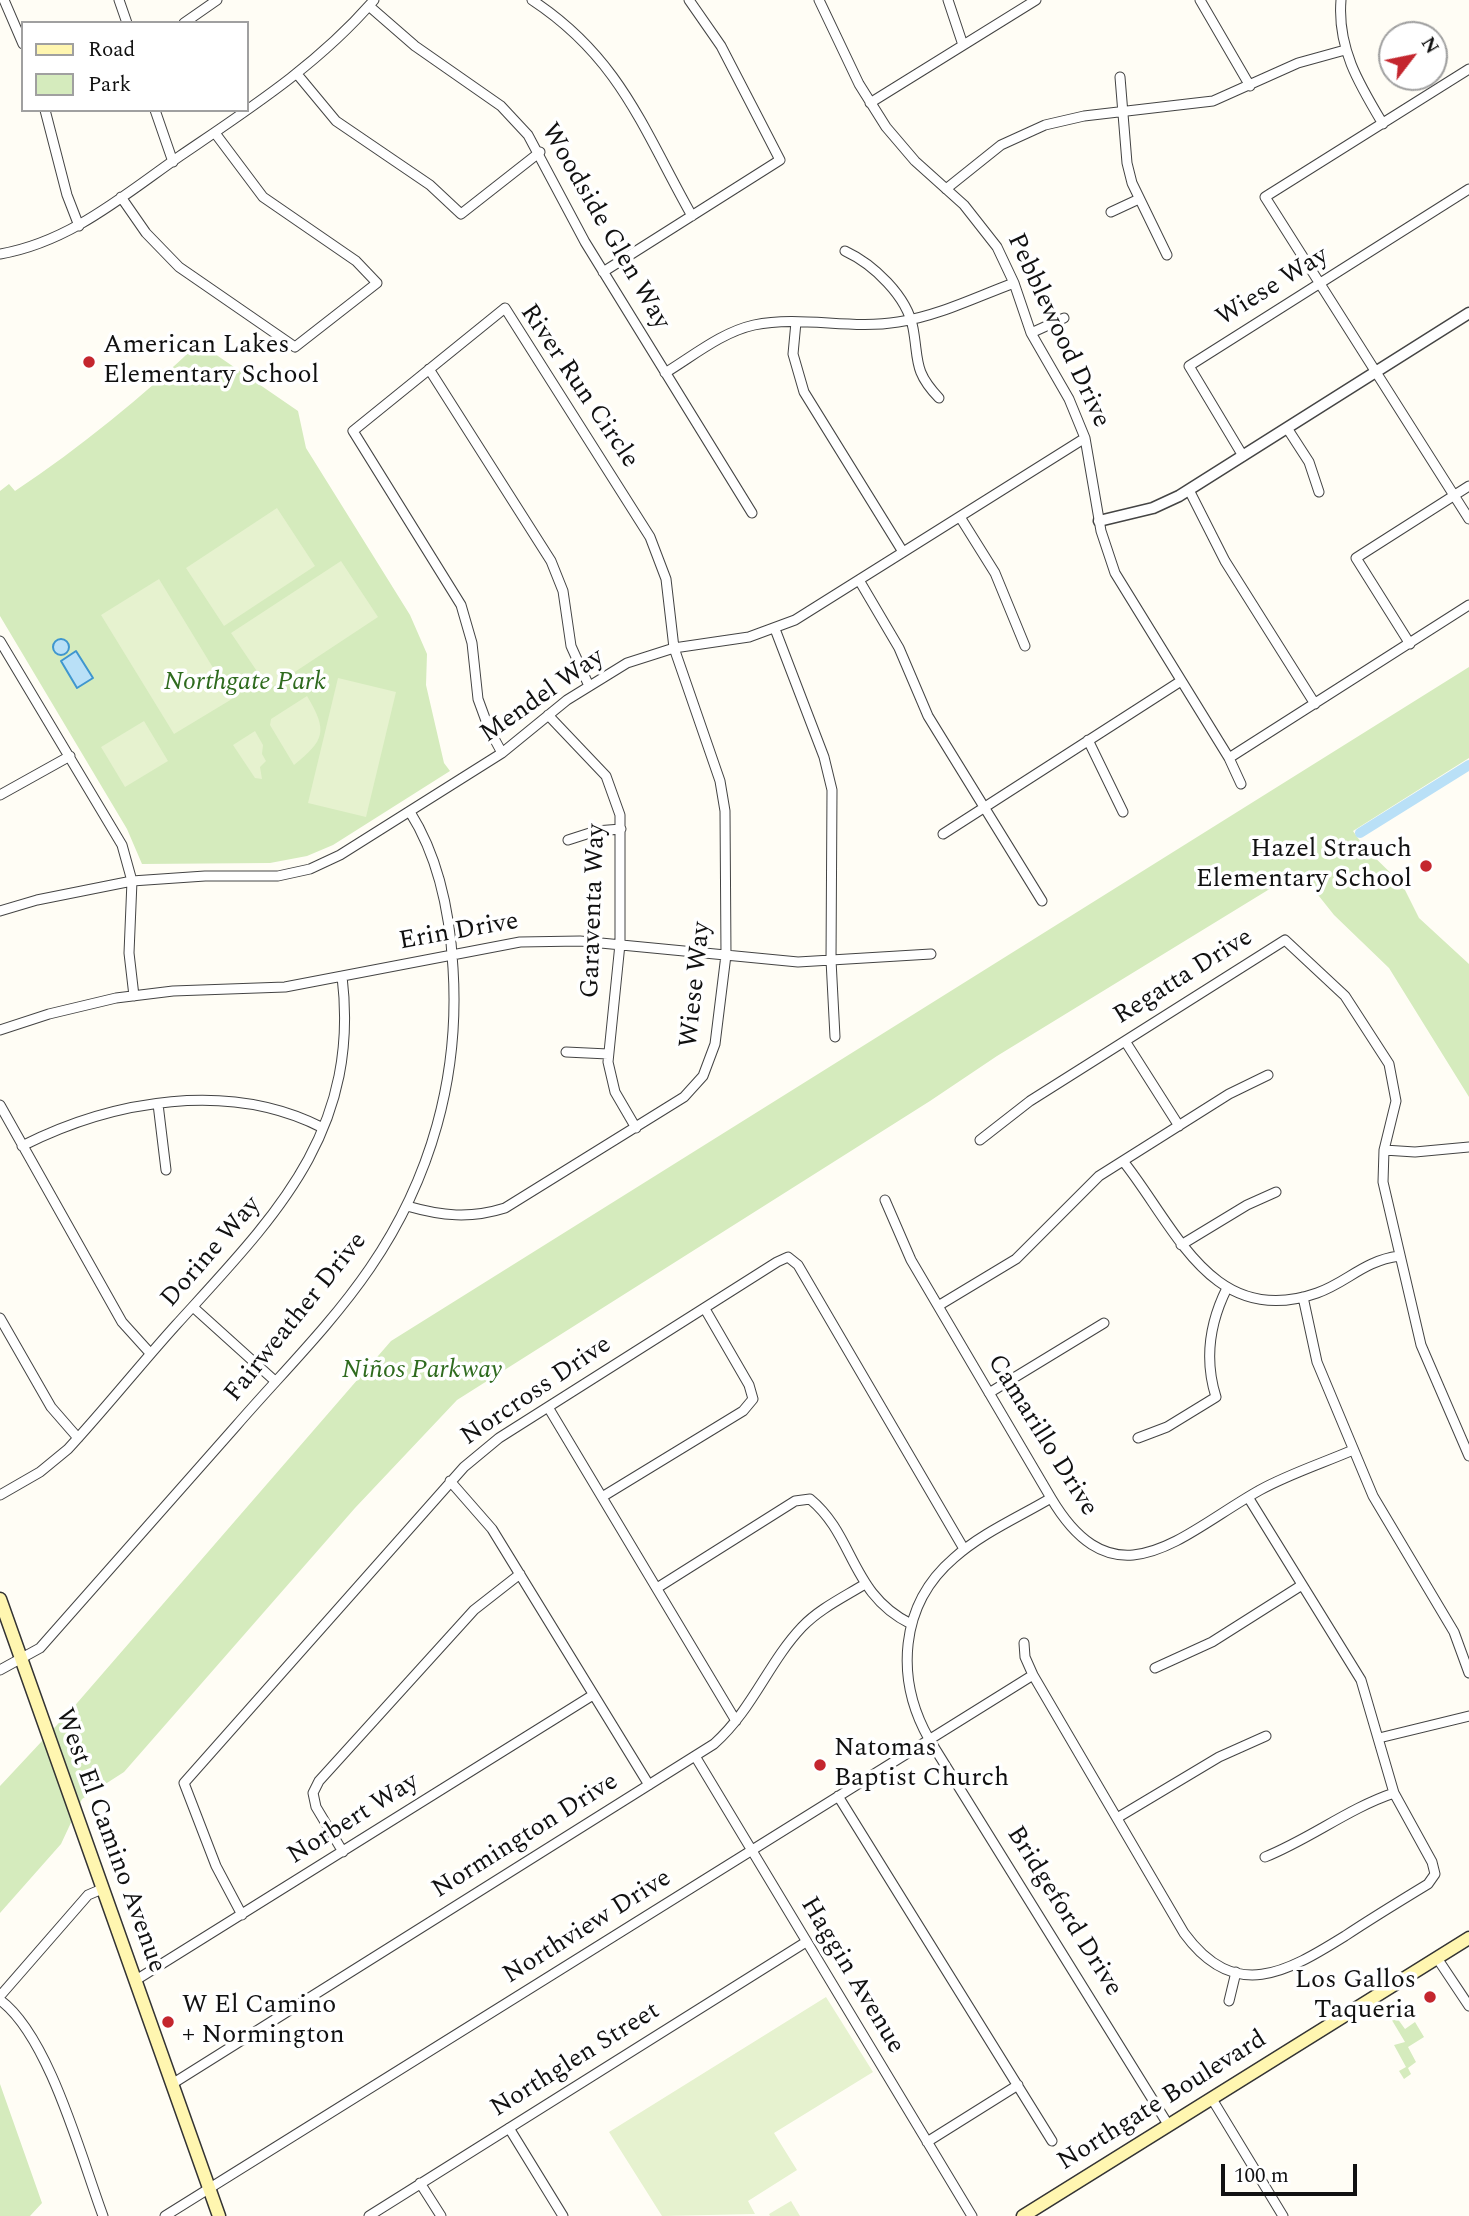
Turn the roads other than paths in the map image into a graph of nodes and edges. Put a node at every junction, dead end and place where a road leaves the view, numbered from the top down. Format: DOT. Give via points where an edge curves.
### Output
graph roads {
  1 [pos="4,0"];
  2 [pos="118,0"];
  3 [pos="217,0"];
  4 [pos="532,0"];
  5 [pos="689,0"];
  6 [pos="818,0"];
  7 [pos="947,0"];
  8 [pos="1036,0"];
  9 [pos="1200,0"];
  10 [pos="1341,0"];
  11 [pos="372,3"];
  12 [pos="126,21"];
  13 [pos="187,21"];
  14 [pos="21,39"];
  15 [pos="964,45"];
  16 [pos="1345,50"];
  17 [pos="1469,69"];
  18 [pos="297,74"];
  19 [pos="1120,77"];
  20 [pos="1250,86"];
  21 [pos="870,103"];
  22 [pos="248,109"];
  23 [pos="46,112"];
  24 [pos="156,112"];
  25 [pos="244,112"];
  26 [pos="1123,112"];
  27 [pos="1383,124"];
  28 [pos="215,133"];
  29 [pos="540,152"];
  30 [pos="173,162"];
  31 [pos="946,189"];
  32 [pos="1469,190"];
  33 [pos="121,197"];
  34 [pos="1139,199"];
  35 [pos="1111,212"];
  36 [pos="692,216"];
  37 [pos="79,226"];
  38 [pos="845,251"];
  39 [pos="0,254"];
  40 [pos="1167,255"];
  41 [pos="603,272"];
  42 [pos="1014,284"];
  43 [pos="1319,284"];
  44 [pos="1468,316"];
  45 [pos="1064,318"];
  46 [pos="910,320"];
  47 [pos="796,322"];
  48 [pos="1031,333"];
  49 [pos="429,369"];
  50 [pos="666,373"];
  51 [pos="1374,373"];
  52 [pos="939,398"];
  53 [pos="1287,428"];
  54 [pos="1086,438"];
  55 [pos="1243,456"];
  56 [pos="1469,486"];
  57 [pos="1189,490"];
  58 [pos="1319,492"];
  59 [pos="1454,495"];
  60 [pos="752,513"];
  61 [pos="960,517"];
  62 [pos="1469,519"];
  63 [pos="1099,522"];
  64 [pos="904,552"];
  65 [pos="859,580"];
  66 [pos="1469,605"];
  67 [pos="775,629"];
  68 [pos="0,641"];
  69 [pos="1410,643"];
  70 [pos="1025,646"];
  71 [pos="674,648"];
  72 [pos="1181,681"];
  73 [pos="589,686"];
  74 [pos="1315,704"];
  75 [pos="548,715"];
  76 [pos="1088,740"];
  77 [pos="502,753"];
  78 [pos="70,756"];
  79 [pos="1229,758"];
  80 [pos="1241,783"];
  81 [pos="0,795"];
  82 [pos="984,805"];
  83 [pos="410,811"];
  84 [pos="1123,812"];
  85 [pos="621,829"];
  86 [pos="943,834"];
  87 [pos="568,840"];
  88 [pos="132,881"];
  89 [pos="1042,901"];
  90 [pos="0,911"];
  91 [pos="620,944"];
  92 [pos="453,954"];
  93 [pos="931,954"];
  94 [pos="726,955"];
  95 [pos="831,960"];
  96 [pos="342,976"];
  97 [pos="134,996"];
  98 [pos="0,1030"];
  99 [pos="835,1037"];
  100 [pos="1125,1041"];
  101 [pos="566,1052"];
  102 [pos="608,1054"];
  103 [pos="1268,1075"];
  104 [pos="158,1104"];
  105 [pos="0,1105"];
  106 [pos="1179,1126"];
  107 [pos="323,1128"];
  108 [pos="636,1128"];
  109 [pos="981,1140"];
  110 [pos="22,1146"];
  111 [pos="1469,1147"];
  112 [pos="1384,1150"];
  113 [pos="1123,1161"];
  114 [pos="166,1170"];
  115 [pos="1276,1192"];
  116 [pos="885,1200"];
  117 [pos="407,1206"];
  118 [pos="1181,1245"];
  119 [pos="1399,1256"];
  120 [pos="1227,1288"];
  121 [pos="1303,1297"];
  122 [pos="938,1306"];
  123 [pos="193,1307"];
  124 [pos="705,1309"];
  125 [pos="0,1318"];
  126 [pos="1104,1323"];
  127 [pos="150,1353"];
  128 [pos="275,1381"];
  129 [pos="989,1393"];
  130 [pos="548,1407"];
  131 [pos="78,1438"];
  132 [pos="1138,1438"];
  133 [pos="1353,1450"];
  134 [pos="1469,1456"];
  135 [pos="450,1481"];
  136 [pos="0,1495"];
  137 [pos="602,1497"];
  138 [pos="1248,1497"];
  139 [pos="1051,1498"];
  140 [pos="964,1549"];
  141 [pos="520,1574"];
  142 [pos="865,1584"];
  143 [pos="1302,1585"];
  144 [pos="657,1588"];
  145 [pos="0,1599"];
  146 [pos="911,1624"];
  147 [pos="1024,1643"];
  148 [pos="21,1659"];
  149 [pos="1156,1668"];
  150 [pos="0,1670"];
  151 [pos="1469,1673"];
  152 [pos="1033,1675"];
  153 [pos="593,1695"];
  154 [pos="1469,1716"];
  155 [pos="737,1721"];
  156 [pos="1266,1736"];
  157 [pos="1379,1738"];
  158 [pos="929,1739"];
  159 [pos="695,1756"];
  160 [pos="649,1785"];
  161 [pos="1394,1793"];
  162 [pos="838,1796"];
  163 [pos="1117,1818"];
  164 [pos="751,1851"];
  165 [pos="343,1852"];
  166 [pos="1265,1857"];
  167 [pos="102,1889"];
  168 [pos="242,1915"];
  169 [pos="1469,1938"];
  170 [pos="806,1942"];
  171 [pos="1437,1958"];
  172 [pos="1236,1972"];
  173 [pos="136,1980"];
  174 [pos="0,1998"];
  175 [pos="1229,2001"];
  176 [pos="1469,2006"];
  177 [pos="172,2084"];
  178 [pos="1018,2085"];
  179 [pos="1212,2099"];
  180 [pos="1169,2126"];
  181 [pos="509,2128"];
  182 [pos="1052,2141"];
  183 [pos="927,2142"];
  184 [pos="420,2183"];
  185 [pos="209,2188"];
  186 [pos="103,2216"];
  187 [pos="165,2216"];
  188 [pos="219,2216"];
  189 [pos="369,2216"];
  190 [pos="441,2216"];
  191 [pos="564,2216"];
  192 [pos="972,2216"];
  193 [pos="1023,2216"];
  194 [pos="1283,2216"];
  1 -- 14 [label="street"];
  2 -- 12 [label="street"];
  3 -- 13 [label="street"];
  4 -- 36 [label="street" via="570,28 620,83"];
  5 -- 36 [label="street" via="721,46 780,160"];
  6 -- 21 [label="street, Pebblewood Drive"];
  7 -- 15 [label="street"];
  8 -- 15 [label="street"];
  9 -- 20 [label="street"];
  10 -- 16 [label="street"];
  11 -- 18 [label="street"];
  11 -- 29 [label="street, Woodside Glen Way" via="415,46 501,106"];
  15 -- 21 [label="street"];
  16 -- 20 [label="street" via="1298,62"];
  16 -- 27 [label="street" via="1358,83"];
  17 -- 27 [label="street"];
  18 -- 22 [label="street"];
  18 -- 29 [label="street" via="336,121 430,185 461,214"];
  19 -- 26 [label="street"];
  20 -- 26 [label="street" via="1198,105"];
  21 -- 31 [label="street, Pebblewood Drive" via="900,144"];
  23 -- 37 [label="street"];
  24 -- 30 [label="street"];
  25 -- 28 [label="street"];
  26 -- 31 [label="street" via="1060,121 1023,134 981,158"];
  26 -- 34 [label="street" via="1127,163"];
  27 -- 43 [label="street" via="1265,197"];
  28 -- 30 [label="street"];
  28 -- 33 [label="street" via="263,197 356,261 377,283 295,347 179,267 146,233"];
  29 -- 41 [label="street, Woodside Glen Way"];
  30 -- 33 [label="street"];
  31 -- 42 [label="street, Pebblewood Drive" via="989,234"];
  32 -- 43 [label="street, Wiese Way"];
  33 -- 37 [label="street"];
  34 -- 35 [label="street"];
  34 -- 40 [label="street"];
  36 -- 41 [label="street"];
  37 -- 39 [label="street" via="40,245"];
  38 -- 46 [label="street" via="867,263 886,282"];
  41 -- 50 [label="street, Woodside Glen Way"];
  42 -- 46 [label="street"];
  42 -- 48 [label="street, Pebblewood Drive"];
  43 -- 51 [label="street"];
  43 -- 55 [label="street, Wiese Way" via="1189,366"];
  44 -- 51 [label="street"];
  45 -- 48 [label="street"];
  46 -- 47 [label="street" via="871,326"];
  46 -- 52 [label="street" via="920,372"];
  47 -- 50 [label="street" via="741,328"];
  47 -- 64 [label="street" via="793,354 804,392"];
  48 -- 54 [label="street, Pebblewood Drive"];
  49 -- 71 [label="street, River Run Circle" via="505,308 657,550 666,579"];
  49 -- 73 [label="street" via="558,576 571,646"];
  49 -- 77 [label="street, River Run Circle" via="353,431 461,605 472,643 478,699"];
  50 -- 60 [label="street, Woodside Glen Way"];
  51 -- 53 [label="street"];
  51 -- 59 [label="street"];
  53 -- 55 [label="street"];
  53 -- 58 [label="street" via="1309,462"];
  54 -- 61 [label="street, Mendel Way"];
  54 -- 63 [label="street, Pebblewood Drive"];
  55 -- 57 [label="street"];
  56 -- 59 [label="street"];
  57 -- 63 [label="street" via="1153,508"];
  57 -- 74 [label="street" via="1225,561"];
  59 -- 62 [label="street"];
  59 -- 69 [label="street" via="1356,558"];
  61 -- 64 [label="street, Mendel Way"];
  61 -- 70 [label="street" via="995,573"];
  63 -- 72 [label="street, Pebblewood Drive" via="1115,573"];
  64 -- 65 [label="street, Mendel Way"];
  65 -- 67 [label="street, Mendel Way"];
  65 -- 82 [label="street" via="899,648 928,716"];
  66 -- 69 [label="street"];
  67 -- 71 [label="street, Mendel Way"];
  67 -- 95 [label="street" via="832,790"];
  68 -- 78 [label="street"];
  69 -- 74 [label="street"];
  71 -- 73 [label="street, Mendel Way" via="628,663"];
  71 -- 94 [label="street, Wiese Way" via="723,796"];
  72 -- 76 [label="street"];
  72 -- 79 [label="street, Pebblewood Drive"];
  73 -- 75 [label="street, Mendel Way"];
  74 -- 79 [label="street"];
  75 -- 77 [label="street, Mendel Way"];
  75 -- 85 [label="street, Garaventa Way" via="606,776 617,802"];
  76 -- 82 [label="street"];
  76 -- 84 [label="street"];
  77 -- 83 [label="street, Mendel Way"];
  78 -- 81 [label="street"];
  78 -- 88 [label="street" via="116,832"];
  79 -- 80 [label="street, Pebblewood Drive"];
  82 -- 86 [label="street"];
  82 -- 89 [label="street"];
  83 -- 88 [label="street, Mendel Way" via="332,859 294,873"];
  83 -- 92 [label="street, Fairweather Drive" via="435,865"];
  85 -- 87 [label="street"];
  85 -- 91 [label="street, Garaventa Way"];
  88 -- 90 [label="street, Mendel Way"];
  88 -- 97 [label="street" via="129,953"];
  91 -- 92 [label="street, Erin Drive" via="540,941"];
  91 -- 94 [label="street, Erin Drive"];
  91 -- 102 [label="street, Garaventa Way"];
  92 -- 96 [label="street, Erin Drive"];
  92 -- 117 [label="street, Fairweather Drive" via="454,1027 446,1091 431,1147"];
  93 -- 95 [label="street, Erin Drive"];
  94 -- 95 [label="street, Erin Drive" via="798,962"];
  94 -- 108 [label="street, Wiese Way" via="710,1064 695,1088"];
  95 -- 99 [label="street"];
  96 -- 97 [label="street, Erin Drive" via="285,987"];
  96 -- 107 [label="street, Dorine Way" via="346,1012 343,1058"];
  97 -- 98 [label="street, Erin Drive"];
  100 -- 106 [label="street"];
  100 -- 109 [label="street, Regatta Drive" via="1030,1101"];
  100 -- 112 [label="street, Regatta Drive" via="1284,940 1345,996 1389,1064 1396,1101"];
  101 -- 102 [label="street"];
  102 -- 108 [label="street, Garaventa Way" via="615,1092"];
  103 -- 106 [label="street"];
  104 -- 107 [label="street" via="250,1102"];
  104 -- 110 [label="street" via="87,1118"];
  104 -- 114 [label="street"];
  105 -- 110 [label="street"];
  106 -- 113 [label="street"];
  107 -- 123 [label="street, Dorine Way" via="280,1208"];
  108 -- 117 [label="street, Wiese Way" via="505,1208 456,1217"];
  110 -- 127 [label="street" via="122,1322"];
  111 -- 112 [label="street"];
  112 -- 119 [label="street, Regatta Drive" via="1383,1182"];
  113 -- 118 [label="street"];
  113 -- 122 [label="street" via="1084,1189 1016,1259"];
  115 -- 118 [label="street"];
  116 -- 122 [label="street, Camarillo Drive" via="900,1240"];
  117 -- 128 [label="street, Fairweather Drive" via="362,1279"];
  118 -- 120 [label="street" via="1200,1269"];
  119 -- 121 [label="street" via="1365,1265"];
  119 -- 134 [label="street, Regatta Drive" via="1420,1345"];
  120 -- 121 [label="street" via="1270,1300"];
  120 -- 132 [label="street" via="1209,1344 1216,1397 1167,1427"];
  121 -- 133 [label="street" via="1317,1362"];
  122 -- 129 [label="street, Camarillo Drive"];
  123 -- 127 [label="street, Dorine Way"];
  123 -- 128 [label="street"];
  124 -- 130 [label="street, Norcross Drive"];
  124 -- 137 [label="street" via="753,1399 743,1411"];
  124 -- 140 [label="street, Norcross Drive" via="777,1262 788,1257 798,1265"];
  125 -- 131 [label="street" via="51,1406"];
  126 -- 129 [label="street"];
  127 -- 131 [label="street, Dorine Way"];
  128 -- 148 [label="street, Fairweather Drive" via="40,1648"];
  129 -- 139 [label="street, Camarillo Drive"];
  130 -- 135 [label="street, Norcross Drive" via="490,1445"];
  130 -- 137 [label="street"];
  131 -- 136 [label="street, Dorine Way" via="40,1472"];
  133 -- 138 [label="street, Camarillo Drive"];
  133 -- 151 [label="street" via="1383,1516 1458,1639"];
  135 -- 141 [label="street" via="478,1510"];
  135 -- 168 [label="street, Norcross Drive" via="184,1783 216,1866"];
  137 -- 144 [label="street"];
  138 -- 139 [label="street, Camarillo Drive" via="1173,1544 1132,1555 1104,1550 1078,1536"];
  138 -- 143 [label="street"];
  139 -- 140 [label="street, Bridgeford Drive"];
  140 -- 146 [label="street, Bridgeford Drive" via="929,1585"];
  141 -- 153 [label="street"];
  141 -- 165 [label="street" via="474,1610 319,1782 313,1793 316,1807"];
  142 -- 144 [label="street" via="824,1510 810,1499 795,1501"];
  142 -- 146 [label="street" via="884,1607"];
  142 -- 155 [label="street, Normington Drive" via="802,1627"];
  143 -- 149 [label="street" via="1212,1642"];
  143 -- 157 [label="street" via="1361,1680"];
  144 -- 155 [label="street"];
  145 -- 148 [label="main road, West El Camino Avenue"];
  146 -- 158 [label="street, Bridgeford Drive" via="907,1684"];
  147 -- 152 [label="street"];
  148 -- 150 [label="street, Fairweather Drive"];
  148 -- 167 [label="main road, West El Camino Avenue"];
  152 -- 158 [label="street, Northview Drive"];
  152 -- 163 [label="street"];
  153 -- 160 [label="street"];
  153 -- 165 [label="street, Norbert Way"];
  154 -- 157 [label="street"];
  155 -- 159 [label="street, Normington Drive"];
  156 -- 163 [label="street" via="1219,1757"];
  157 -- 161 [label="street"];
  158 -- 162 [label="street, Northview Drive"];
  158 -- 180 [label="street, Bridgeford Drive"];
  159 -- 160 [label="street, Normington Drive"];
  159 -- 164 [label="street, Haggin Avenue"];
  160 -- 177 [label="street, Normington Drive"];
  161 -- 166 [label="street"];
  161 -- 172 [label="street" via="1435,1874 1428,1884 1297,1965 1269,1974"];
  162 -- 164 [label="street, Northview Drive"];
  162 -- 178 [label="street"];
  163 -- 172 [label="street" via="1193,1945 1210,1960"];
  164 -- 170 [label="street, Haggin Avenue"];
  164 -- 185 [label="street, Northview Drive"];
  165 -- 168 [label="street, Norbert Way"];
  167 -- 173 [label="main road, West El Camino Avenue"];
  167 -- 174 [label="street" via="88,1895"];
  168 -- 173 [label="street, Norbert Way"];
  169 -- 171 [label="main road, Northgate Boulevard"];
  170 -- 181 [label="street, Northglen Street"];
  170 -- 183 [label="street, Haggin Avenue"];
  171 -- 176 [label="street"];
  171 -- 179 [label="main road, Northgate Boulevard"];
  172 -- 175 [label="street"];
  173 -- 177 [label="main road, West El Camino Avenue"];
  174 -- 186 [label="street" via="40,2046"];
  177 -- 185 [label="main road, West El Camino Avenue"];
  178 -- 182 [label="street"];
  178 -- 183 [label="street"];
  179 -- 180 [label="main road, Northgate Boulevard"];
  179 -- 194 [label="street"];
  180 -- 193 [label="main road, Northgate Boulevard"];
  181 -- 184 [label="street, Northglen Street"];
  181 -- 191 [label="street"];
  183 -- 192 [label="street, Haggin Avenue"];
  184 -- 189 [label="street, Northglen Street"];
  184 -- 190 [label="street"];
  185 -- 187 [label="street, Northview Drive"];
  185 -- 188 [label="main road, West El Camino Avenue"];
}
